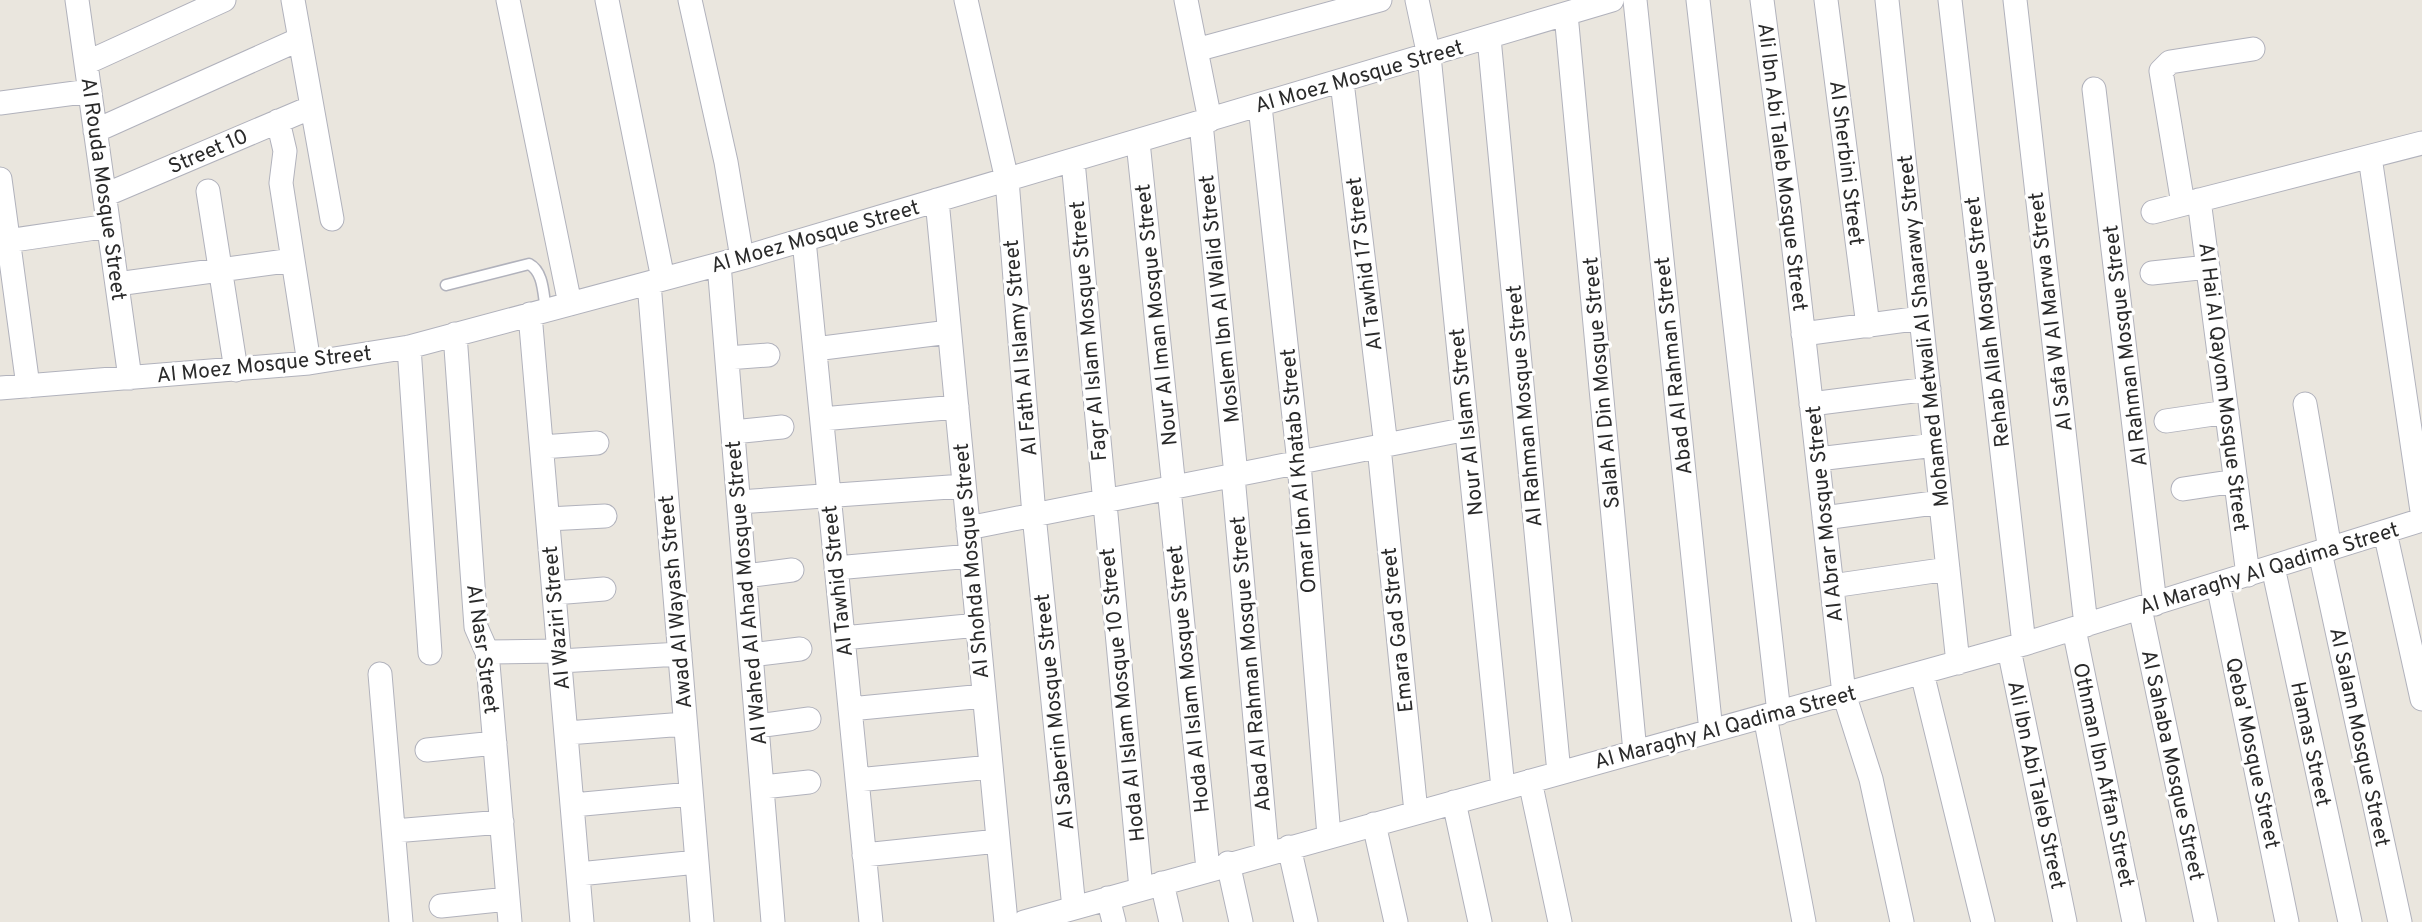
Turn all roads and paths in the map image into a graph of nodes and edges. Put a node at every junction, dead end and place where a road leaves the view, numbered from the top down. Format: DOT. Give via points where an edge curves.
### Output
graph roads {
  1 [pos="77,0"];
  2 [pos="224,0"];
  3 [pos="293,0"];
  4 [pos="508,0"];
  5 [pos="607,0"];
  6 [pos="690,0"];
  7 [pos="966,0"];
  8 [pos="1186,0"];
  9 [pos="1380,0"];
  10 [pos="1417,0"];
  11 [pos="1612,0"];
  12 [pos="1635,0"];
  13 [pos="1698,0"];
  14 [pos="1762,0"];
  15 [pos="1826,0"];
  16 [pos="1887,0"];
  17 [pos="1950,0"];
  18 [pos="2015,0"];
  19 [pos="1566,14"];
  20 [pos="1489,38"];
  21 [pos="300,39"];
  22 [pos="2253,49"];
  23 [pos="1196,50"];
  24 [pos="1429,56"];
  25 [pos="86,63"];
  26 [pos="1342,82"];
  27 [pos="2094,89"];
  28 [pos="90,91"];
  29 [pos="0,103"];
  30 [pos="1260,106"];
  31 [pos="312,107"];
  32 [pos="278,121"];
  33 [pos="1205,122"];
  34 [pos="95,131"];
  35 [pos="1138,142"];
  36 [pos="2422,143"];
  37 [pos="2370,157"];
  38 [pos="1073,160"];
  39 [pos="0,178"];
  40 [pos="1007,180"];
  41 [pos="208,191"];
  42 [pos="104,195"];
  43 [pos="937,201"];
  44 [pos="2191,202"];
  45 [pos="2153,212"];
  46 [pos="332,219"];
  47 [pos="109,226"];
  48 [pos="804,240"];
  49 [pos="4,241"];
  50 [pos="742,258"];
  51 [pos="293,260"];
  52 [pos="719,264"];
  53 [pos="2208,267"];
  54 [pos="222,270"];
  55 [pos="2152,274"];
  56 [pos="656,281"];
  57 [pos="117,284"];
  58 [pos="446,285"];
  59 [pos="570,304"];
  60 [pos="538,312"];
  61 [pos="1921,318"];
  62 [pos="1868,326"];
  63 [pos="949,332"];
  64 [pos="455,334"];
  65 [pos="1804,334"];
  66 [pos="409,347"];
  67 [pos="815,349"];
  68 [pos="768,355"];
  69 [pos="727,358"];
  70 [pos="309,363"];
  71 [pos="236,370"];
  72 [pos="130,378"];
  73 [pos="29,386"];
  74 [pos="0,388"];
  75 [pos="1929,389"];
  76 [pos="1811,404"];
  77 [pos="2305,404"];
  78 [pos="957,407"];
  79 [pos="2227,412"];
  80 [pos="821,419"];
  81 [pos="2165,421"];
  82 [pos="782,427"];
  83 [pos="1467,429"];
  84 [pos="733,432"];
  85 [pos="597,443"];
  86 [pos="1935,445"];
  87 [pos="1383,446"];
  88 [pos="542,447"];
  89 [pos="1818,459"];
  90 [pos="1299,463"];
  91 [pos="1234,476"];
  92 [pos="2236,481"];
  93 [pos="964,486"];
  94 [pos="1172,488"];
  95 [pos="2183,489"];
  96 [pos="829,496"];
  97 [pos="738,502"];
  98 [pos="1103,502"];
  99 [pos="1941,502"];
  100 [pos="2422,511"];
  101 [pos="1034,515"];
  102 [pos="605,516"];
  103 [pos="1824,518"];
  104 [pos="548,519"];
  105 [pos="2422,520"];
  106 [pos="968,528"];
  107 [pos="2385,532"];
  108 [pos="2325,550"];
  109 [pos="971,556"];
  110 [pos="2273,567"];
  111 [pos="836,568"];
  112 [pos="792,569"];
  113 [pos="1948,569"];
  114 [pos="2248,575"];
  115 [pos="745,576"];
  116 [pos="2218,584"];
  117 [pos="1832,586"];
  118 [pos="604,589"];
  119 [pos="554,593"];
  120 [pos="2148,606"];
  121 [pos="978,625"];
  122 [pos="2080,627"];
  123 [pos="843,638"];
  124 [pos="2016,647"];
  125 [pos="800,649"];
  126 [pos="487,652"];
  127 [pos="430,653"];
  128 [pos="680,654"];
  129 [pos="751,655"];
  130 [pos="560,656"];
  131 [pos="1958,663"];
  132 [pos="1922,673"];
  133 [pos="380,674"];
  134 [pos="1844,694"];
  135 [pos="984,696"];
  136 [pos="2422,699"];
  137 [pos="850,709"];
  138 [pos="1772,715"];
  139 [pos="809,719"];
  140 [pos="685,724"];
  141 [pos="757,726"];
  142 [pos="1711,731"];
  143 [pos="566,733"];
  144 [pos="495,743"];
  145 [pos="427,750"];
  146 [pos="1635,752"];
  147 [pos="991,767"];
  148 [pos="1559,773"];
  149 [pos="857,780"];
  150 [pos="1530,781"];
  151 [pos="809,782"];
  152 [pos="763,787"];
  153 [pos="1503,788"];
  154 [pos="691,794"];
  155 [pos="1454,802"];
  156 [pos="573,805"];
  157 [pos="1416,812"];
  158 [pos="502,822"];
  159 [pos="1374,824"];
  160 [pos="394,831"];
  161 [pos="1329,836"];
  162 [pos="998,841"];
  163 [pos="1278,850"];
  164 [pos="864,855"];
  165 [pos="697,862"];
  166 [pos="1218,866"];
  167 [pos="579,874"];
  168 [pos="1152,886"];
  169 [pos="1108,898"];
  170 [pos="441,906"];
  171 [pos="1073,908"];
  172 [pos="509,911"];
  173 [pos="1050,918"];
  174 [pos="401,922"];
  175 [pos="582,922"];
  176 [pos="702,922"];
  177 [pos="773,922"];
  178 [pos="871,922"];
  179 [pos="1006,922"];
  180 [pos="1024,922"];
  181 [pos="1114,922"];
  182 [pos="1171,922"];
  183 [pos="1241,922"];
  184 [pos="1306,922"];
  185 [pos="1396,922"];
  186 [pos="1480,922"];
  187 [pos="1560,922"];
  188 [pos="1804,922"];
  189 [pos="1902,922"];
  190 [pos="1983,922"];
  191 [pos="2065,922"];
  192 [pos="2134,922"];
  193 [pos="2206,922"];
  194 [pos="2287,922"];
  195 [pos="2350,922"];
  196 [pos="2400,922"];
  1 -- 25 [label="street, Al Rouda Mosque Street"];
  2 -- 25 [label="street"];
  3 -- 21 [label="street"];
  4 -- 59 [label="street"];
  5 -- 56 [label="street, Awad Al Wayash Street"];
  6 -- 50 [label="street"];
  7 -- 40 [label="street, Al Fath Al Islamy Street"];
  8 -- 23 [label="street, Moslem Ibn Al Walid Street"];
  9 -- 23 [label="street"];
  10 -- 24 [label="street, Nour Al Islam Street"];
  11 -- 19 [label="street, Al Moez Mosque Street"];
  12 -- 142 [label="street, Abad Al Rahman Street"];
  13 -- 138 [label="street"];
  14 -- 65 [label="street, Ali Ibn Abi Taleb Mosque Street"];
  15 -- 62 [label="street, Al Sherbini Street"];
  16 -- 61 [label="street, Mohamed Metwali Al Shaarawy Street"];
  17 -- 124 [label="street, Rehab Allah Mosque Street"];
  18 -- 122 [label="street, Al Safa W Al Marwa Street"];
  19 -- 20 [label="street, Al Moez Mosque Street"];
  19 -- 146 [label="street, Salah Al Din Mosque Street"];
  20 -- 24 [label="street, Al Moez Mosque Street"];
  20 -- 148 [label="street, Al Rahman Mosque Street"];
  21 -- 31 [label="street"];
  21 -- 34 [label="street"];
  22 -- 44 [label="street, Al Hai Al Qayom Mosque Street" via="2170,62 2161,71"];
  23 -- 33 [label="street, Moslem Ibn Al Walid Street"];
  24 -- 26 [label="street, Al Moez Mosque Street"];
  24 -- 83 [label="street, Nour Al Islam Street"];
  25 -- 28 [label="street, Al Rouda Mosque Street"];
  26 -- 30 [label="street, Al Moez Mosque Street"];
  26 -- 87 [label="street, Al Tawhid 17 Street"];
  27 -- 120 [label="street, Al Rahman Mosque Street"];
  28 -- 29 [label="street"];
  28 -- 34 [label="street, Al Rouda Mosque Street"];
  30 -- 33 [label="street, Al Moez Mosque Street"];
  30 -- 90 [label="street, Omar Ibn Al Khatab Street"];
  31 -- 32 [label="street, Street 10"];
  31 -- 46 [label="street"];
  32 -- 42 [label="street, Street 10"];
  32 -- 51 [label="street" via="285,150 281,183"];
  33 -- 35 [label="street, Al Moez Mosque Street"];
  33 -- 91 [label="street, Moslem Ibn Al Walid Street"];
  34 -- 42 [label="street, Al Rouda Mosque Street"];
  35 -- 38 [label="street, Al Moez Mosque Street"];
  35 -- 94 [label="street, Nour Al Iman Mosque Street"];
  36 -- 37 [label="street"];
  37 -- 44 [label="street"];
  37 -- 100 [label="street"];
  38 -- 40 [label="street, Al Moez Mosque Street"];
  38 -- 98 [label="street, Fagr Al Islam Mosque Street"];
  39 -- 49 [label="street"];
  40 -- 43 [label="street, Al Moez Mosque Street"];
  40 -- 101 [label="street, Al Fath Al Islamy Street"];
  41 -- 54 [label="street"];
  42 -- 47 [label="street, Al Rouda Mosque Street"];
  43 -- 48 [label="street, Al Moez Mosque Street"];
  43 -- 63 [label="street, Al Shohda Mosque Street"];
  44 -- 45 [label="street"];
  44 -- 53 [label="street, Al Hai Al Qayom Mosque Street"];
  47 -- 49 [label="street"];
  47 -- 57 [label="street, Al Rouda Mosque Street"];
  48 -- 50 [label="street, Al Moez Mosque Street"];
  48 -- 67 [label="street, Al Tawhid Street"];
  49 -- 73 [label="street"];
  50 -- 52 [label="street, Al Moez Mosque Street"];
  51 -- 54 [label="street"];
  51 -- 70 [label="street"];
  52 -- 56 [label="street, Al Moez Mosque Street"];
  52 -- 69 [label="street, Al Wahed Al Ahad Mosque Street"];
  53 -- 55 [label="street"];
  53 -- 79 [label="street, Al Hai Al Qayom Mosque Street"];
  54 -- 57 [label="street"];
  54 -- 71 [label="street"];
  56 -- 59 [label="street, Al Moez Mosque Street"];
  56 -- 128 [label="street, Awad Al Wayash Street"];
  57 -- 72 [label="street, Al Rouda Mosque Street"];
  58 -- 60 [label="lane" via="529,264 540,275"];
  59 -- 60 [label="street, Al Moez Mosque Street"];
  60 -- 64 [label="street, Al Moez Mosque Street"];
  60 -- 88 [label="street, Al Waziri Street"];
  61 -- 62 [label="street"];
  61 -- 75 [label="street, Mohamed Metwali Al Shaarawy Street"];
  62 -- 65 [label="street"];
  63 -- 67 [label="street"];
  63 -- 78 [label="street, Al Shohda Mosque Street"];
  64 -- 66 [label="street, Al Moez Mosque Street"];
  64 -- 126 [label="street, Al Nasr Street" via="476,626"];
  65 -- 76 [label="street, Al Abrar Mosque Street"];
  66 -- 70 [label="street, Al Moez Mosque Street"];
  66 -- 127 [label="street"];
  67 -- 80 [label="street, Al Tawhid Street"];
  68 -- 69 [label="street"];
  69 -- 84 [label="street, Al Wahed Al Ahad Mosque Street"];
  70 -- 71 [label="street, Al Moez Mosque Street"];
  71 -- 72 [label="street, Al Moez Mosque Street"];
  72 -- 73 [label="street, Al Moez Mosque Street"];
  73 -- 74 [label="street, Al Moez Mosque Street"];
  75 -- 76 [label="street"];
  75 -- 86 [label="street, Mohamed Metwali Al Shaarawy Street"];
  76 -- 89 [label="street, Al Abrar Mosque Street"];
  77 -- 108 [label="street, Al Salam Mosque Street"];
  78 -- 80 [label="street"];
  78 -- 93 [label="street, Al Shohda Mosque Street"];
  79 -- 81 [label="street"];
  79 -- 92 [label="street, Al Hai Al Qayom Mosque Street"];
  80 -- 96 [label="street, Al Tawhid Street"];
  82 -- 84 [label="street"];
  83 -- 87 [label="street"];
  83 -- 153 [label="street, Nour Al Islam Street"];
  84 -- 97 [label="street, Al Wahed Al Ahad Mosque Street"];
  85 -- 88 [label="street"];
  86 -- 89 [label="street"];
  86 -- 99 [label="street, Mohamed Metwali Al Shaarawy Street"];
  87 -- 90 [label="street"];
  87 -- 157 [label="street, Emara Gad Street"];
  88 -- 104 [label="street, Al Waziri Street"];
  89 -- 103 [label="street, Al Abrar Mosque Street"];
  90 -- 91 [label="street"];
  90 -- 161 [label="street, Omar Ibn Al Khatab Street"];
  91 -- 94 [label="street"];
  91 -- 163 [label="street, Abad Al Rahman Mosque Street"];
  92 -- 95 [label="street"];
  92 -- 114 [label="street, Al Hai Al Qayom Mosque Street"];
  93 -- 96 [label="street"];
  93 -- 106 [label="street, Al Shohda Mosque Street"];
  94 -- 98 [label="street"];
  94 -- 166 [label="street, Hoda Al Islam Mosque Street"];
  96 -- 97 [label="street"];
  96 -- 111 [label="street, Al Tawhid Street"];
  97 -- 115 [label="street, Al Wahed Al Ahad Mosque Street"];
  98 -- 101 [label="street"];
  98 -- 168 [label="street, Hoda Al Islam Mosque 10 Street"];
  99 -- 103 [label="street"];
  99 -- 113 [label="street, Mohamed Metwali Al Shaarawy Street"];
  101 -- 106 [label="street"];
  101 -- 171 [label="street, Al Saberin Mosque Street"];
  102 -- 104 [label="street"];
  103 -- 117 [label="street, Al Abrar Mosque Street"];
  104 -- 119 [label="street, Al Waziri Street"];
  105 -- 107 [label="street, Al Maraghy Al Qadima Street"];
  106 -- 109 [label="street, Al Shohda Mosque Street"];
  107 -- 108 [label="street, Al Maraghy Al Qadima Street"];
  107 -- 136 [label="street"];
  108 -- 110 [label="street, Al Maraghy Al Qadima Street"];
  108 -- 196 [label="street, Al Salam Mosque Street"];
  109 -- 111 [label="street"];
  109 -- 121 [label="street, Al Shohda Mosque Street"];
  110 -- 114 [label="street, Al Maraghy Al Qadima Street"];
  110 -- 195 [label="street, Hamas Street"];
  111 -- 123 [label="street, Al Tawhid Street"];
  112 -- 115 [label="street"];
  113 -- 117 [label="street"];
  113 -- 131 [label="street, Mohamed Metwali Al Shaarawy Street"];
  114 -- 116 [label="street, Al Maraghy Al Qadima Street"];
  115 -- 129 [label="street, Al Wahed Al Ahad Mosque Street"];
  116 -- 120 [label="street, Al Maraghy Al Qadima Street"];
  116 -- 194 [label="street, Qeba' Mosque Street"];
  117 -- 134 [label="street, Al Abrar Mosque Street"];
  118 -- 119 [label="street"];
  119 -- 130 [label="street, Al Waziri Street"];
  120 -- 122 [label="street, Al Maraghy Al Qadima Street"];
  120 -- 193 [label="street, Al Sahaba Mosque Street"];
  121 -- 123 [label="street"];
  121 -- 135 [label="street, Al Shohda Mosque Street"];
  122 -- 124 [label="street, Al Maraghy Al Qadima Street"];
  122 -- 192 [label="street, Othman Ibn Affan Street"];
  123 -- 137 [label="street, Al Tawhid Street"];
  124 -- 131 [label="street, Al Maraghy Al Qadima Street"];
  124 -- 191 [label="street, Ali Ibn Abi Taleb Street"];
  125 -- 129 [label="street"];
  126 -- 130 [label="street"];
  126 -- 144 [label="street, Al Nasr Street"];
  128 -- 130 [label="street"];
  128 -- 140 [label="street, Awad Al Wayash Street"];
  129 -- 141 [label="street, Al Wahed Al Ahad Mosque Street"];
  130 -- 143 [label="street, Al Waziri Street"];
  131 -- 132 [label="street, Al Maraghy Al Qadima Street"];
  132 -- 134 [label="street, Al Maraghy Al Qadima Street"];
  132 -- 190 [label="street"];
  133 -- 160 [label="street"];
  134 -- 138 [label="street, Al Maraghy Al Qadima Street"];
  134 -- 189 [label="street, Al Abrar Mosque Street" via="1877,804"];
  135 -- 137 [label="street"];
  135 -- 147 [label="street, Al Shohda Mosque Street"];
  137 -- 149 [label="street, Al Tawhid Street"];
  138 -- 142 [label="street, Al Maraghy Al Qadima Street"];
  138 -- 188 [label="street"];
  139 -- 141 [label="street"];
  140 -- 143 [label="street"];
  140 -- 154 [label="street, Awad Al Wayash Street"];
  141 -- 152 [label="street, Al Wahed Al Ahad Mosque Street"];
  142 -- 146 [label="street, Al Maraghy Al Qadima Street"];
  143 -- 156 [label="street, Al Waziri Street"];
  144 -- 145 [label="street"];
  144 -- 158 [label="street, Al Nasr Street"];
  146 -- 148 [label="street, Al Maraghy Al Qadima Street"];
  147 -- 149 [label="street"];
  147 -- 162 [label="street, Al Shohda Mosque Street"];
  148 -- 150 [label="street, Al Maraghy Al Qadima Street"];
  149 -- 164 [label="street, Al Tawhid Street"];
  150 -- 153 [label="street, Al Maraghy Al Qadima Street"];
  150 -- 187 [label="street"];
  151 -- 152 [label="street"];
  152 -- 177 [label="street, Al Wahed Al Ahad Mosque Street"];
  153 -- 155 [label="street, Al Maraghy Al Qadima Street"];
  154 -- 156 [label="street"];
  154 -- 165 [label="street, Awad Al Wayash Street"];
  155 -- 157 [label="street, Al Maraghy Al Qadima Street"];
  155 -- 186 [label="street"];
  156 -- 167 [label="street, Al Waziri Street"];
  157 -- 159 [label="street, Al Maraghy Al Qadima Street"];
  158 -- 160 [label="street"];
  158 -- 172 [label="street, Al Nasr Street"];
  159 -- 161 [label="street, Al Maraghy Al Qadima Street"];
  159 -- 185 [label="street"];
  160 -- 174 [label="street"];
  161 -- 163 [label="street, Al Maraghy Al Qadima Street"];
  162 -- 164 [label="street"];
  162 -- 179 [label="street, Al Shohda Mosque Street"];
  163 -- 166 [label="street, Al Maraghy Al Qadima Street"];
  163 -- 184 [label="street, Abad Al Rahman Mosque Street"];
  164 -- 178 [label="street, Al Tawhid Street"];
  165 -- 167 [label="street"];
  165 -- 176 [label="street, Awad Al Wayash Street"];
  166 -- 168 [label="street, Al Maraghy Al Qadima Street"];
  166 -- 183 [label="street, Hoda Al Islam Mosque Street"];
  167 -- 175 [label="street, Al Waziri Street"];
  168 -- 169 [label="street, Al Maraghy Al Qadima Street"];
  168 -- 182 [label="street, Hoda Al Islam Mosque 10 Street"];
  169 -- 171 [label="street, Al Maraghy Al Qadima Street"];
  169 -- 181 [label="street"];
  170 -- 172 [label="street"];
  171 -- 173 [label="street, Al Maraghy Al Qadima Street"];
  173 -- 180 [label="street, Al Maraghy Al Qadima Street"];
}
